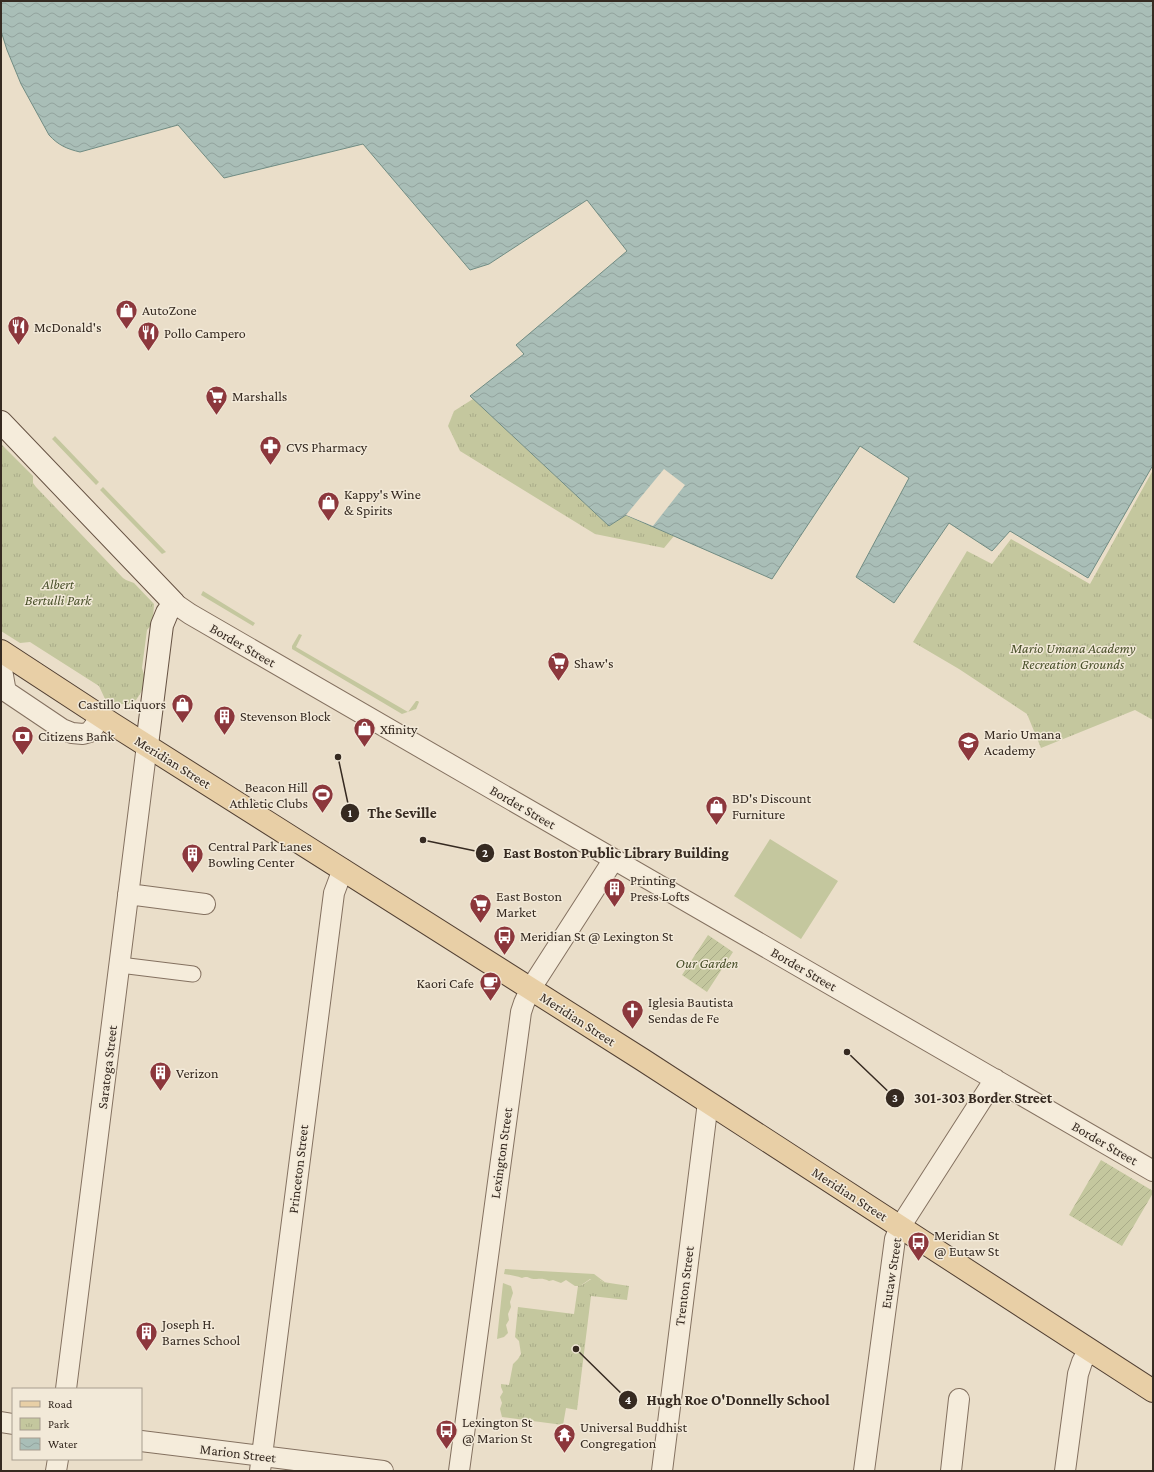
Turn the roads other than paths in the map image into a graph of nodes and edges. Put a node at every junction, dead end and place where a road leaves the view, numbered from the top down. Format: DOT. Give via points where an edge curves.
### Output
graph roads {
  1 [pos="1,422"];
  2 [pos="174,603"];
  3 [pos="1,651"];
  4 [pos="1,664"];
  5 [pos="101,717"];
  6 [pos="146,745"];
  7 [pos="614,860"];
  8 [pos="343,869"];
  9 [pos="128,894"];
  10 [pos="205,904"];
  11 [pos="120,965"];
  12 [pos="193,974"];
  13 [pos="531,988"];
  14 [pos="995,1080"];
  15 [pos="708,1102"];
  16 [pos="1153,1171"];
  17 [pos="900,1227"];
  18 [pos="1089,1349"];
  19 [pos="66,1388"];
  20 [pos="1153,1391"];
  21 [pos="959,1399"];
  22 [pos="1,1422"];
  23 [pos="12,1424"];
  24 [pos="142,1441"];
  25 [pos="58,1460"];
  26 [pos="261,1463"];
  27 [pos="56,1471"];
  28 [pos="383,1471"];
  29 [pos="459,1471"];
  30 [pos="662,1471"];
  31 [pos="864,1471"];
  32 [pos="951,1471"];
  33 [pos="1065,1471"];
  1 -- 2 [label="main road, Border Street"];
  2 -- 6 [label="main road" via="162,625"];
  2 -- 7 [label="street, Border Street"];
  3 -- 5 [label="main road, Meridian Street"];
  4 -- 5 [label="street" via="7,692 65,730 78,734 87,733"];
  5 -- 6 [label="main road, Meridian Street"];
  6 -- 8 [label="main road, Meridian Street"];
  6 -- 9 [label="street, Saratoga Street"];
  7 -- 13 [label="street, Lexington Street"];
  7 -- 14 [label="street, Border Street"];
  8 -- 13 [label="main road, Meridian Street"];
  8 -- 26 [label="street, Princeton Street" via="334,892"];
  9 -- 10 [label="street"];
  9 -- 11 [label="street, Saratoga Street"];
  11 -- 12 [label="street"];
  11 -- 19 [label="street, Saratoga Street"];
  13 -- 15 [label="main road, Meridian Street"];
  13 -- 29 [label="street, Lexington Street" via="519,1019"];
  14 -- 16 [label="street, Border Street"];
  14 -- 17 [label="street, Eutaw Street"];
  15 -- 17 [label="main road, Meridian Street"];
  15 -- 30 [label="street, Trenton Street"];
  17 -- 18 [label="main road, Meridian Street"];
  17 -- 31 [label="street, Eutaw Street" via="894,1239"];
  18 -- 20 [label="main road, Meridian Street"];
  18 -- 33 [label="street" via="1078,1374"];
  21 -- 32 [label="street"];
  22 -- 23 [label="street"];
  24 -- 26 [label="street, Marion Street"];
  25 -- 27 [label="street"];
  26 -- 28 [label="street, Marion Street"];
}
